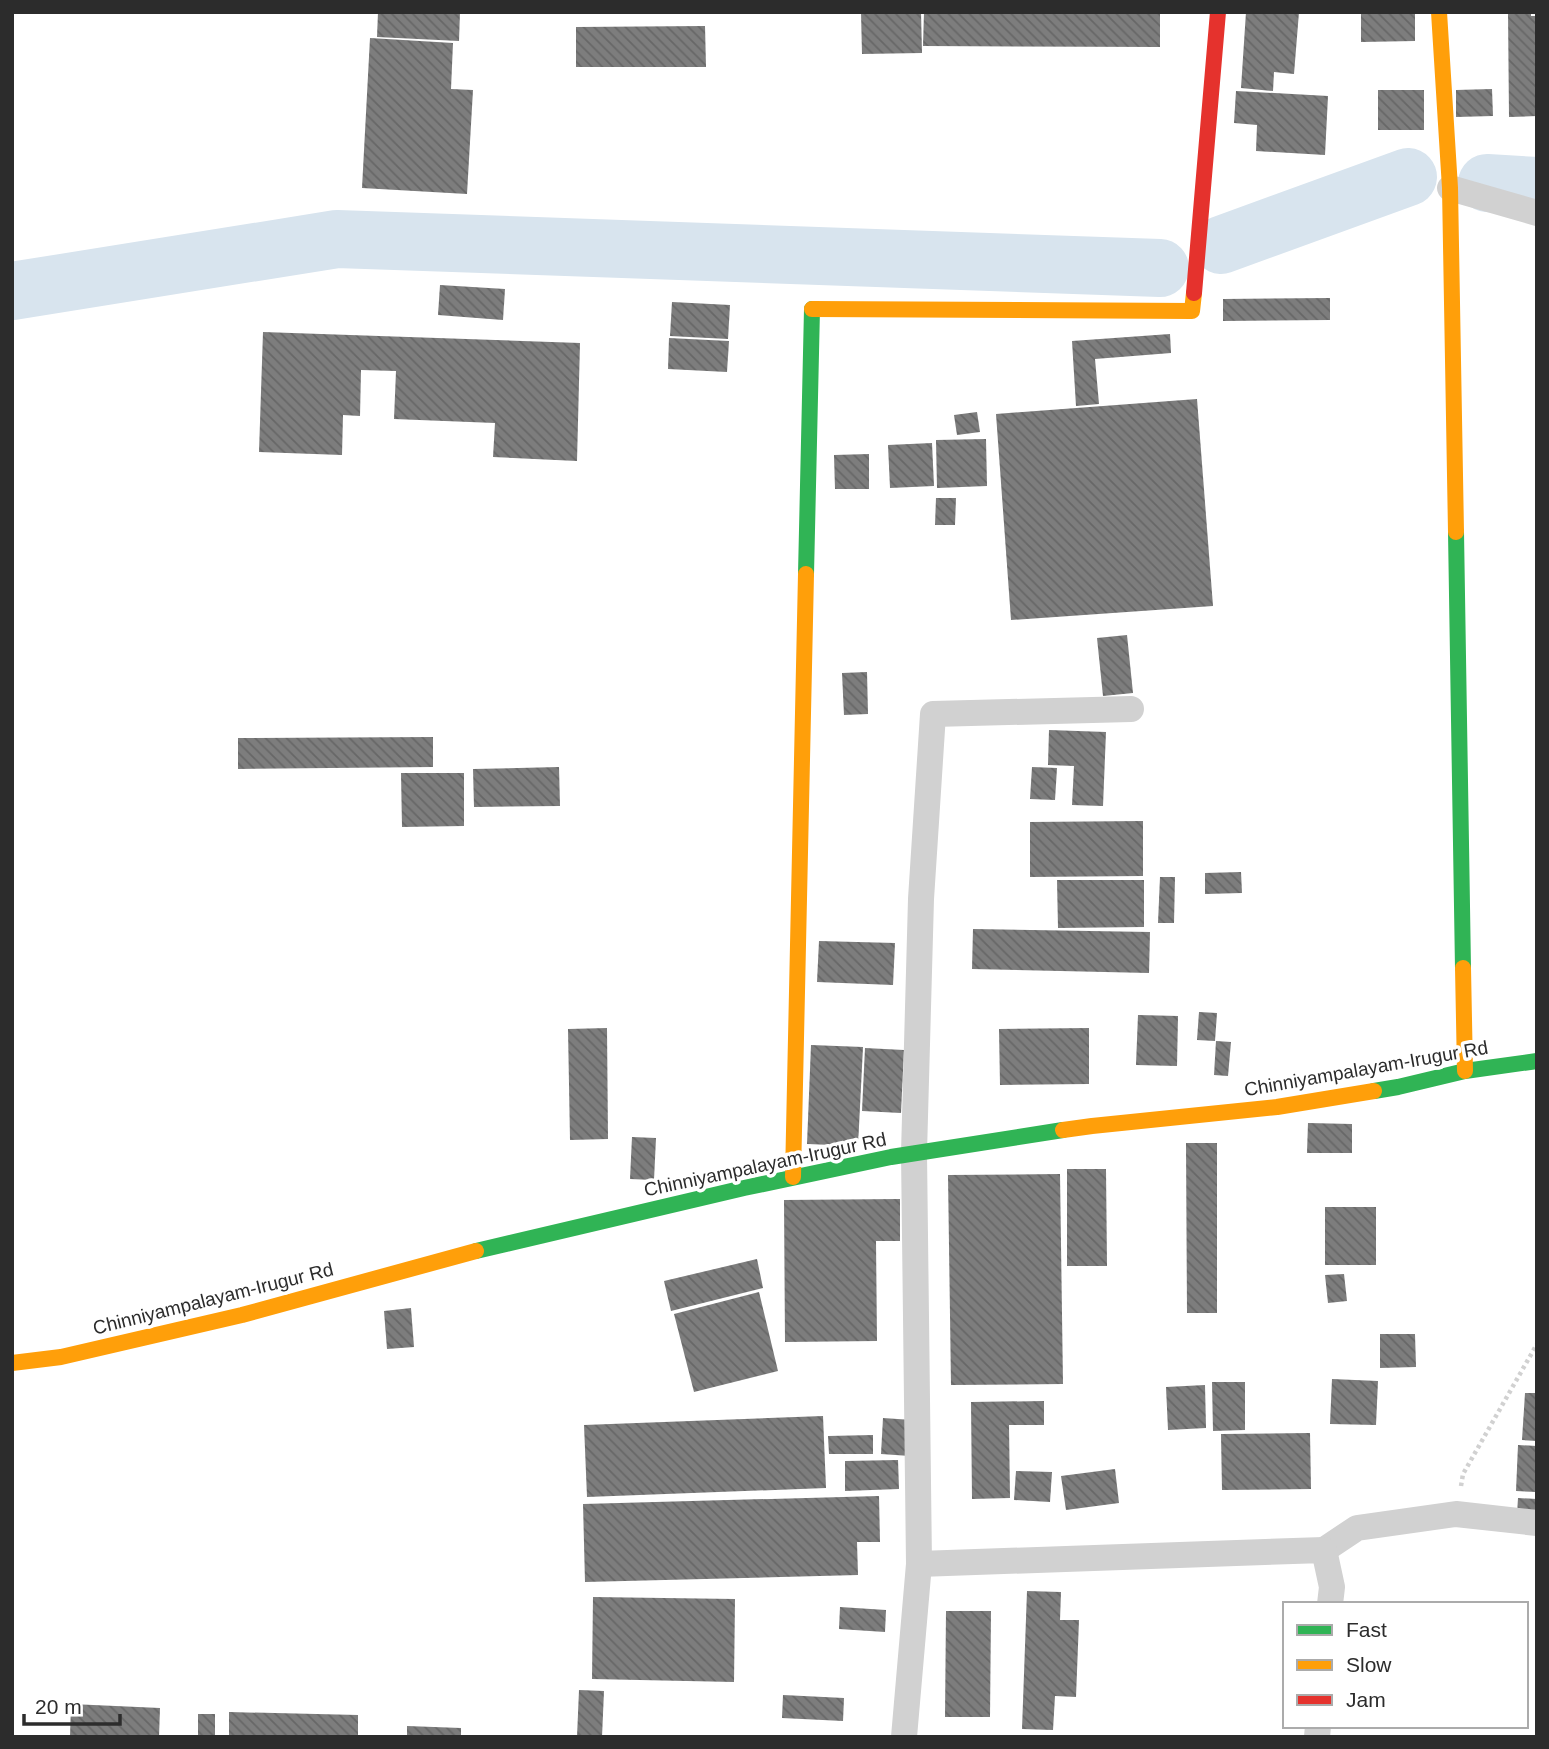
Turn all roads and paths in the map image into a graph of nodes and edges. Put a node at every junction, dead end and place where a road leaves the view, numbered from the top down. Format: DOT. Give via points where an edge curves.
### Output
graph roads {
  1 [pos="1218,12"];
  2 [pos="1439,12"];
  3 [pos="1450,188"];
  4 [pos="1537,213"];
  5 [pos="1131,709"];
  6 [pos="1537,1061"];
  7 [pos="1465,1071"];
  8 [pos="914,1153"];
  9 [pos="793,1177"];
  10 [pos="1537,1345"];
  11 [pos="12,1363"];
  12 [pos="1456,1514"];
  13 [pos="1537,1523"];
  14 [pos="1324,1550"];
  15 [pos="919,1564"];
  16 [pos="1330,1602"];
  17 [pos="904,1737"];
  1 -- 9 [label="street" via="1192,311 812,308"];
  2 -- 3 [label="street"];
  3 -- 4 [label="street"];
  3 -- 7 [label="street"];
  5 -- 8 [label="street" via="933,714 921,899"];
  6 -- 7 [label="street, Chinniyampalayam-Irugur Rd"];
  7 -- 8 [label="street, Chinniyampalayam-Irugur Rd" via="1277,1107 1092,1126"];
  8 -- 9 [label="street, Chinniyampalayam-Irugur Rd"];
  8 -- 15 [label="street"];
  9 -- 11 [label="street, Chinniyampalayam-Irugur Rd" via="461,1255 242,1315 61,1357"];
  10 -- 12 [label="path" via="1463,1474"];
  12 -- 13 [label="street"];
  12 -- 14 [label="street" via="1357,1528"];
  14 -- 15 [label="street"];
  14 -- 16 [label="street" via="1332,1587"];
  15 -- 17 [label="street"];
}
